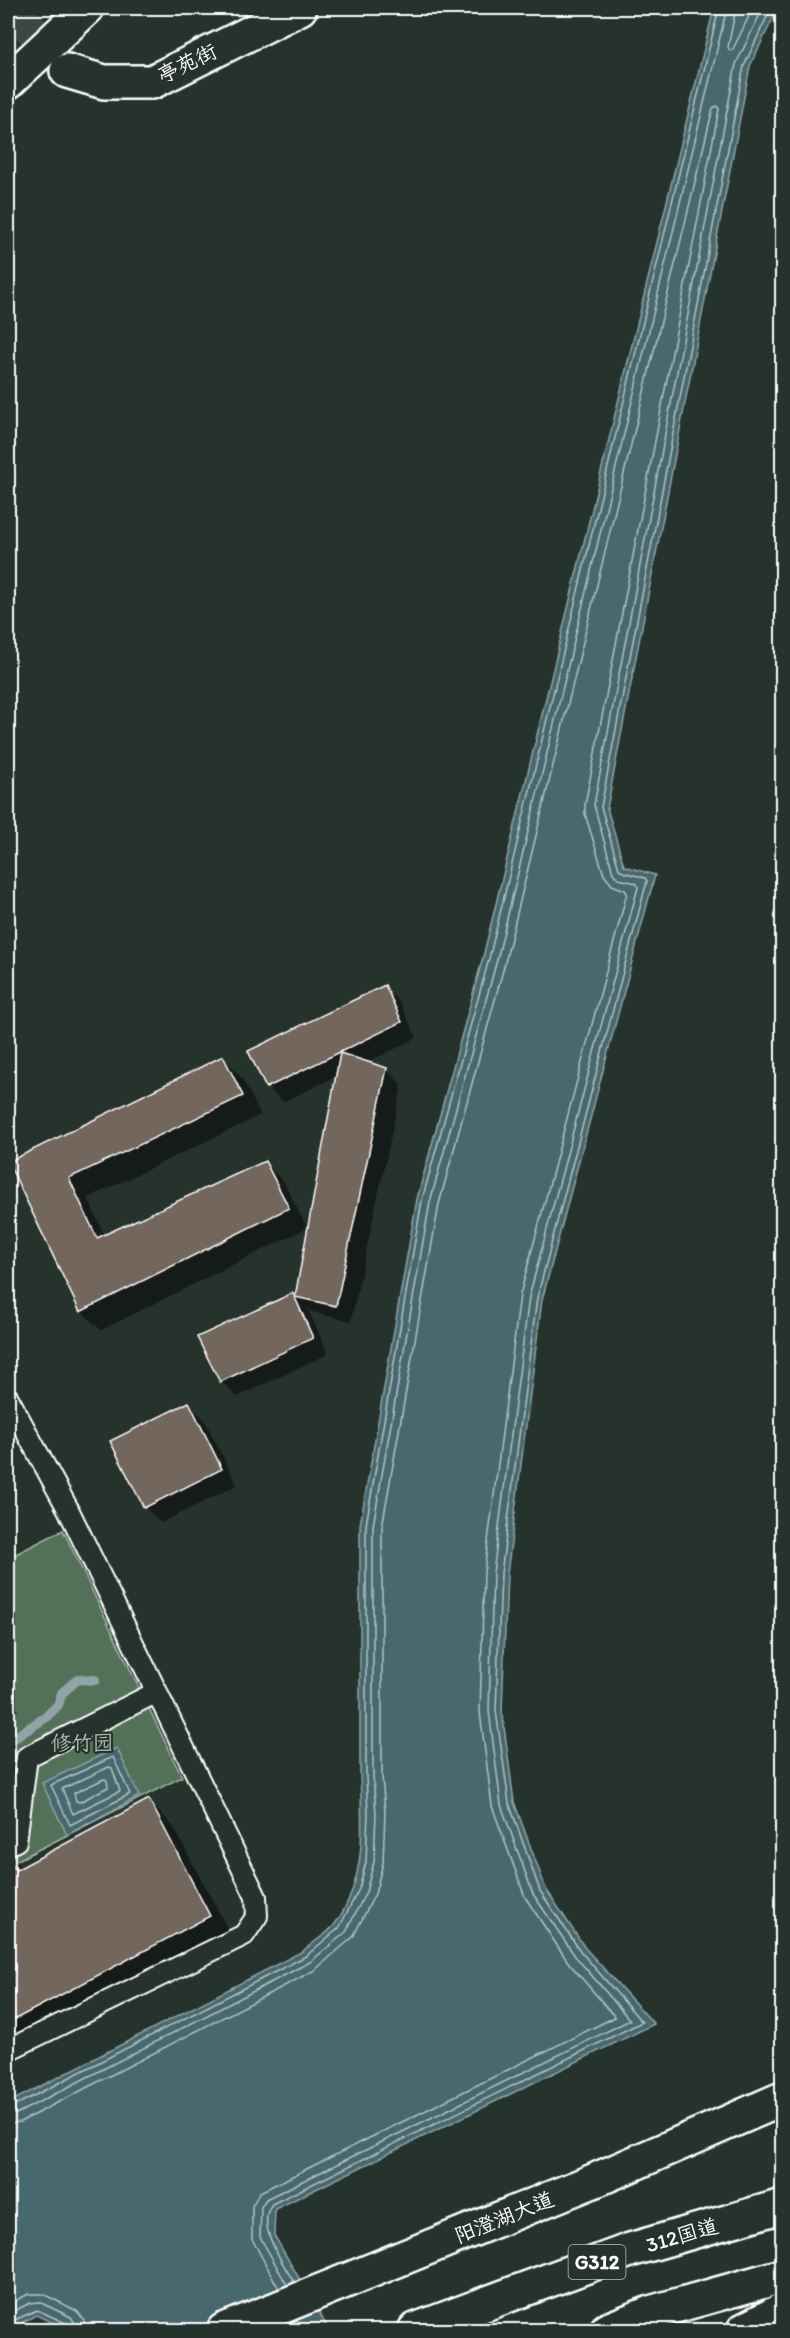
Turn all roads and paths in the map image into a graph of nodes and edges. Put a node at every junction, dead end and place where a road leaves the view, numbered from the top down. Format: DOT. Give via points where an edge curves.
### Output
graph roads {
  1 [pos="87,8"];
  2 [pos="300,8"];
  3 [pos="67,71"];
  4 [pos="8,82"];
  5 [pos="8,1398"];
  6 [pos="157,1692"];
  7 [pos="8,1845"];
  8 [pos="8,2050"];
  9 [pos="783,2099"];
  10 [pos="783,2206"];
  11 [pos="783,2276"];
  12 [pos="783,2310"];
  13 [pos="224,2331"];
  14 [pos="415,2331"];
  15 [pos="607,2331"];
  16 [pos="744,2331"];
  1 -- 4 [label="main road"];
  2 -- 3 [label="main road, 亭苑街" via="152,82 104,82"];
  5 -- 6 [label="lane" via="68,1509"];
  6 -- 7 [label="lane" via="27,1758 16,1841"];
  6 -- 8 [label="lane" via="256,1897 257,1916 244,1935"];
  9 -- 13 [label="main road, 阳澄湖大道"];
  10 -- 14 [label="main road, 312国道 / G312" via="630,2250"];
  11 -- 15 [label="main road" via="650,2313"];
  12 -- 16 [label="main road"];
}
